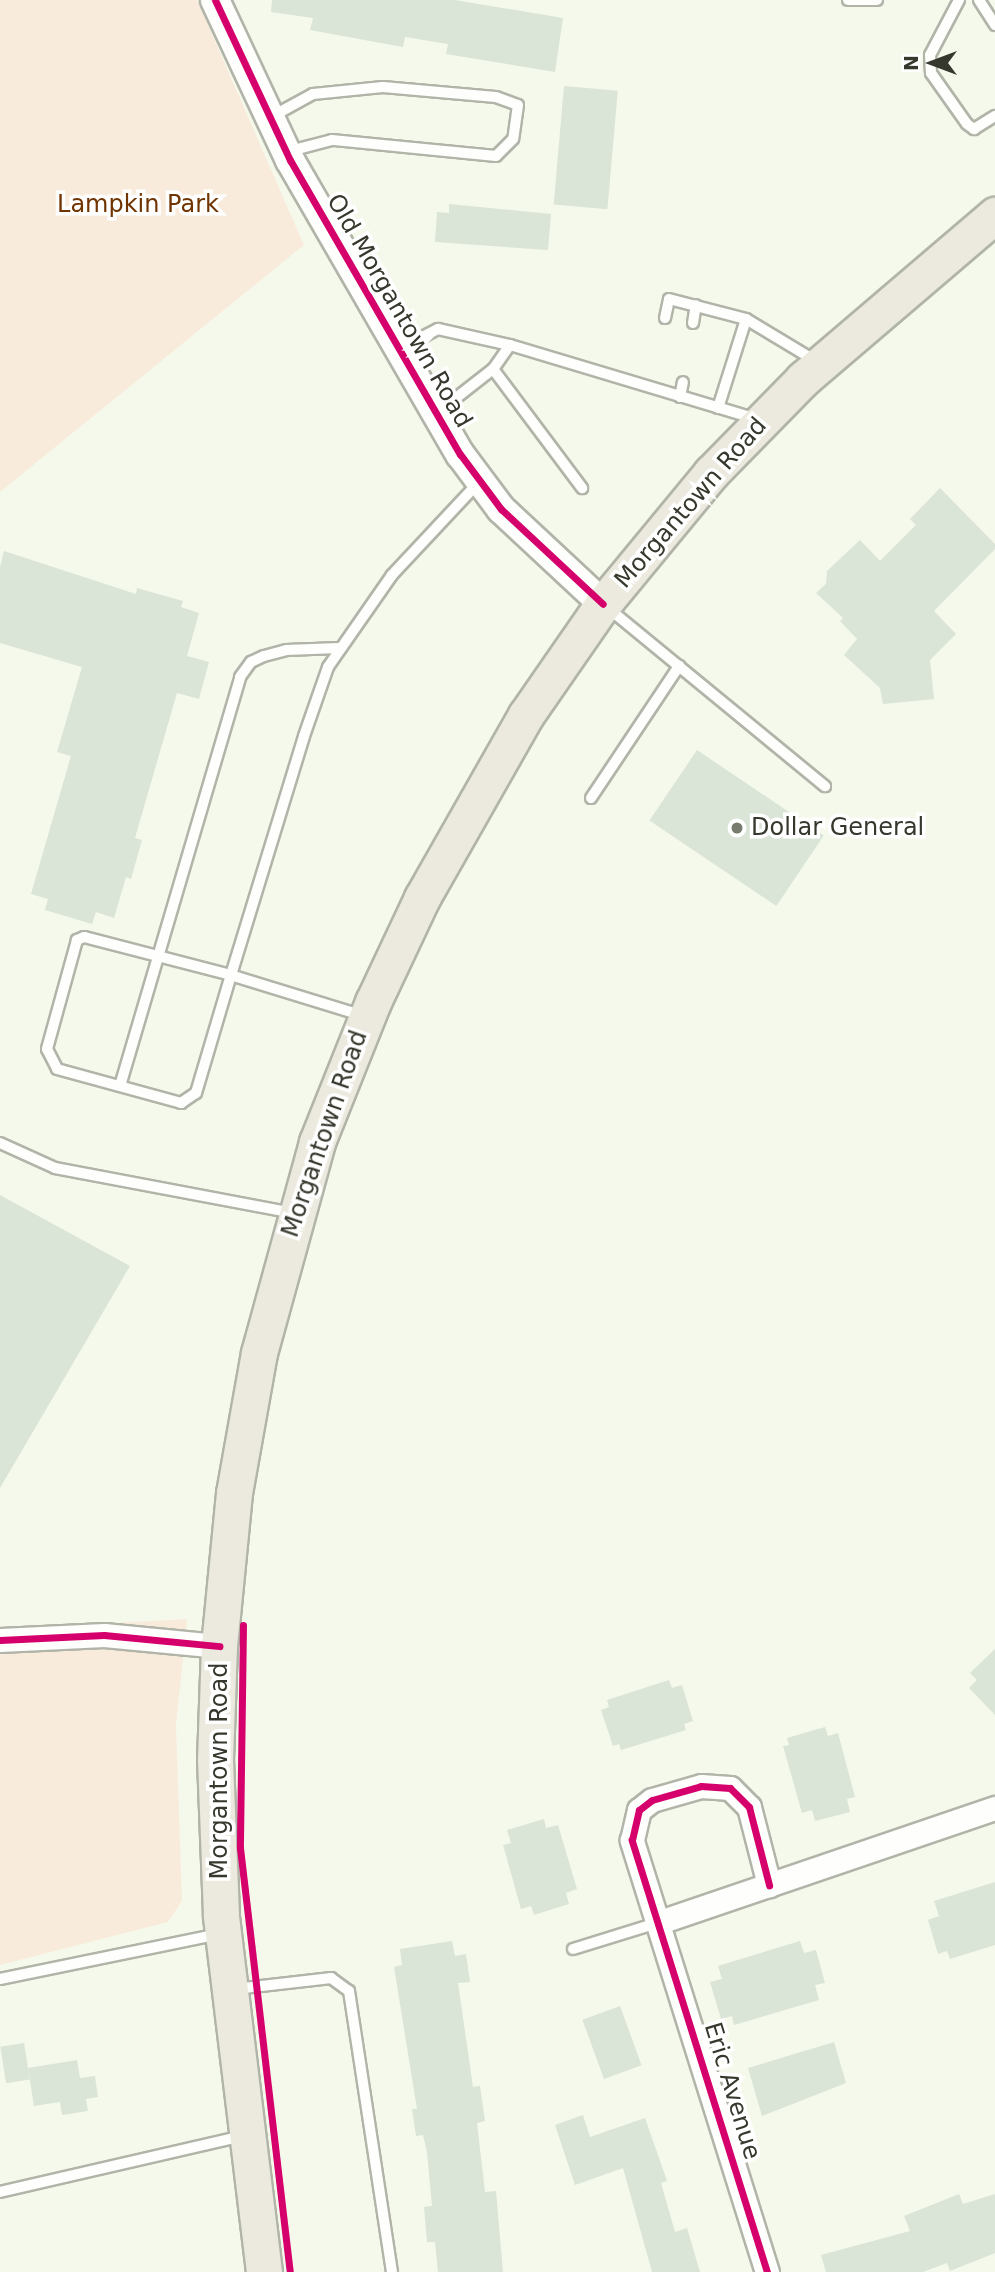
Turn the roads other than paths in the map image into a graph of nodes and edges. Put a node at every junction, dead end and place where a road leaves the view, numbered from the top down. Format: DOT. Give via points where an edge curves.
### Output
graph roads {
  1 [pos="215,0"];
  2 [pos="848,0"];
  3 [pos="877,0"];
  4 [pos="959,0"];
  5 [pos="979,0"];
  6 [pos="995,24"];
  7 [pos="995,116"];
  8 [pos="268,118"];
  9 [pos="286,152"];
  10 [pos="995,215"];
  11 [pos="696,305"];
  12 [pos="665,318"];
  13 [pos="746,319"];
  14 [pos="693,323"];
  15 [pos="510,345"];
  16 [pos="398,350"];
  17 [pos="820,363"];
  18 [pos="493,369"];
  19 [pos="654,377"];
  20 [pos="683,382"];
  21 [pos="651,390"];
  22 [pos="680,397"];
  23 [pos="718,408"];
  24 [pos="436,414"];
  25 [pos="762,420"];
  26 [pos="480,482"];
  27 [pos="582,488"];
  28 [pos="603,604"];
  29 [pos="339,648"];
  30 [pos="679,666"];
  31 [pos="825,786"];
  32 [pos="591,798"];
  33 [pos="158,956"];
  34 [pos="231,975"];
  35 [pos="367,1016"];
  36 [pos="120,1086"];
  37 [pos="0,1143"];
  38 [pos="295,1213"];
  39 [pos="0,1640"];
  40 [pos="219,1646"];
  41 [pos="995,1808"];
  42 [pos="769,1885"];
  43 [pos="660,1922"];
  44 [pos="223,1934"];
  45 [pos="573,1949"];
  46 [pos="0,1979"];
  47 [pos="229,1990"];
  48 [pos="246,2136"];
  49 [pos="0,2192"];
  50 [pos="264,2272"];
  51 [pos="392,2272"];
  52 [pos="767,2272"];
  1 -- 8 [label="street, Old Morgantown Road"];
  2 -- 3 [label="lane"];
  4 -- 7 [label="lane" via="930,55 930,74 967,124 974,128"];
  5 -- 6 [label="lane"];
  8 -- 9 [label="street, Old Morgantown Road"];
  8 -- 9 [label="lane" via="313,94 383,87 496,97 519,106 513,139 496,156 332,140"];
  9 -- 16 [label="street, Old Morgantown Road"];
  10 -- 17 [label="main road, Morgantown Road"];
  11 -- 12 [label="lane" via="669,299"];
  11 -- 13 [label="lane"];
  11 -- 14 [label="lane"];
  13 -- 17 [label="lane"];
  13 -- 23 [label="lane"];
  15 -- 16 [label="lane" via="438,329"];
  15 -- 18 [label="lane"];
  15 -- 21 [label="lane"];
  16 -- 24 [label="street, Old Morgantown Road"];
  17 -- 25 [label="main road, Morgantown Road"];
  18 -- 24 [label="lane"];
  18 -- 27 [label="lane"];
  19 -- 21 [label="lane"];
  20 -- 22 [label="lane"];
  21 -- 22 [label="lane"];
  22 -- 23 [label="lane"];
  23 -- 25 [label="lane"];
  24 -- 26 [label="street, Old Morgantown Road"];
  25 -- 28 [label="main road, Morgantown Road" via="711,473"];
  26 -- 28 [label="street, Old Morgantown Road" via="523,531"];
  26 -- 29 [label="lane" via="392,575"];
  28 -- 30 [label="lane"];
  28 -- 35 [label="main road, Morgantown Road" via="533,705 469,812"];
  29 -- 33 [label="lane" via="286,650 264,656 251,662 240,677"];
  29 -- 34 [label="lane" via="317,694"];
  30 -- 31 [label="lane"];
  30 -- 32 [label="lane"];
  33 -- 34 [label="lane"];
  33 -- 36 [label="lane"];
  33 -- 36 [label="lane" via="85,937 77,940 47,1049 57,1069"];
  34 -- 35 [label="lane"];
  34 -- 36 [label="lane" via="196,1093 190,1100 181,1103"];
  35 -- 38 [label="main road, Morgantown Road" via="317,1142"];
  37 -- 38 [label="lane" via="55,1168"];
  38 -- 40 [label="main road, Morgantown Road" via="275,1281 244,1426"];
  39 -- 40 [label="street" via="104,1635"];
  40 -- 44 [label="main road, Morgantown Road" via="215,1760"];
  41 -- 42 [label="street"];
  42 -- 43 [label="street"];
  42 -- 43 [label="street" via="749,1807 741,1796 716,1784 652,1800 639,1810 632,1840"];
  43 -- 45 [label="lane"];
  43 -- 52 [label="street, Eric Avenue"];
  44 -- 46 [label="lane"];
  44 -- 47 [label="main road, Morgantown Road"];
  47 -- 48 [label="main road, Morgantown Road"];
  47 -- 51 [label="lane" via="331,1978 349,1991"];
  48 -- 49 [label="lane"];
  48 -- 50 [label="main road, Morgantown Road"];
}
